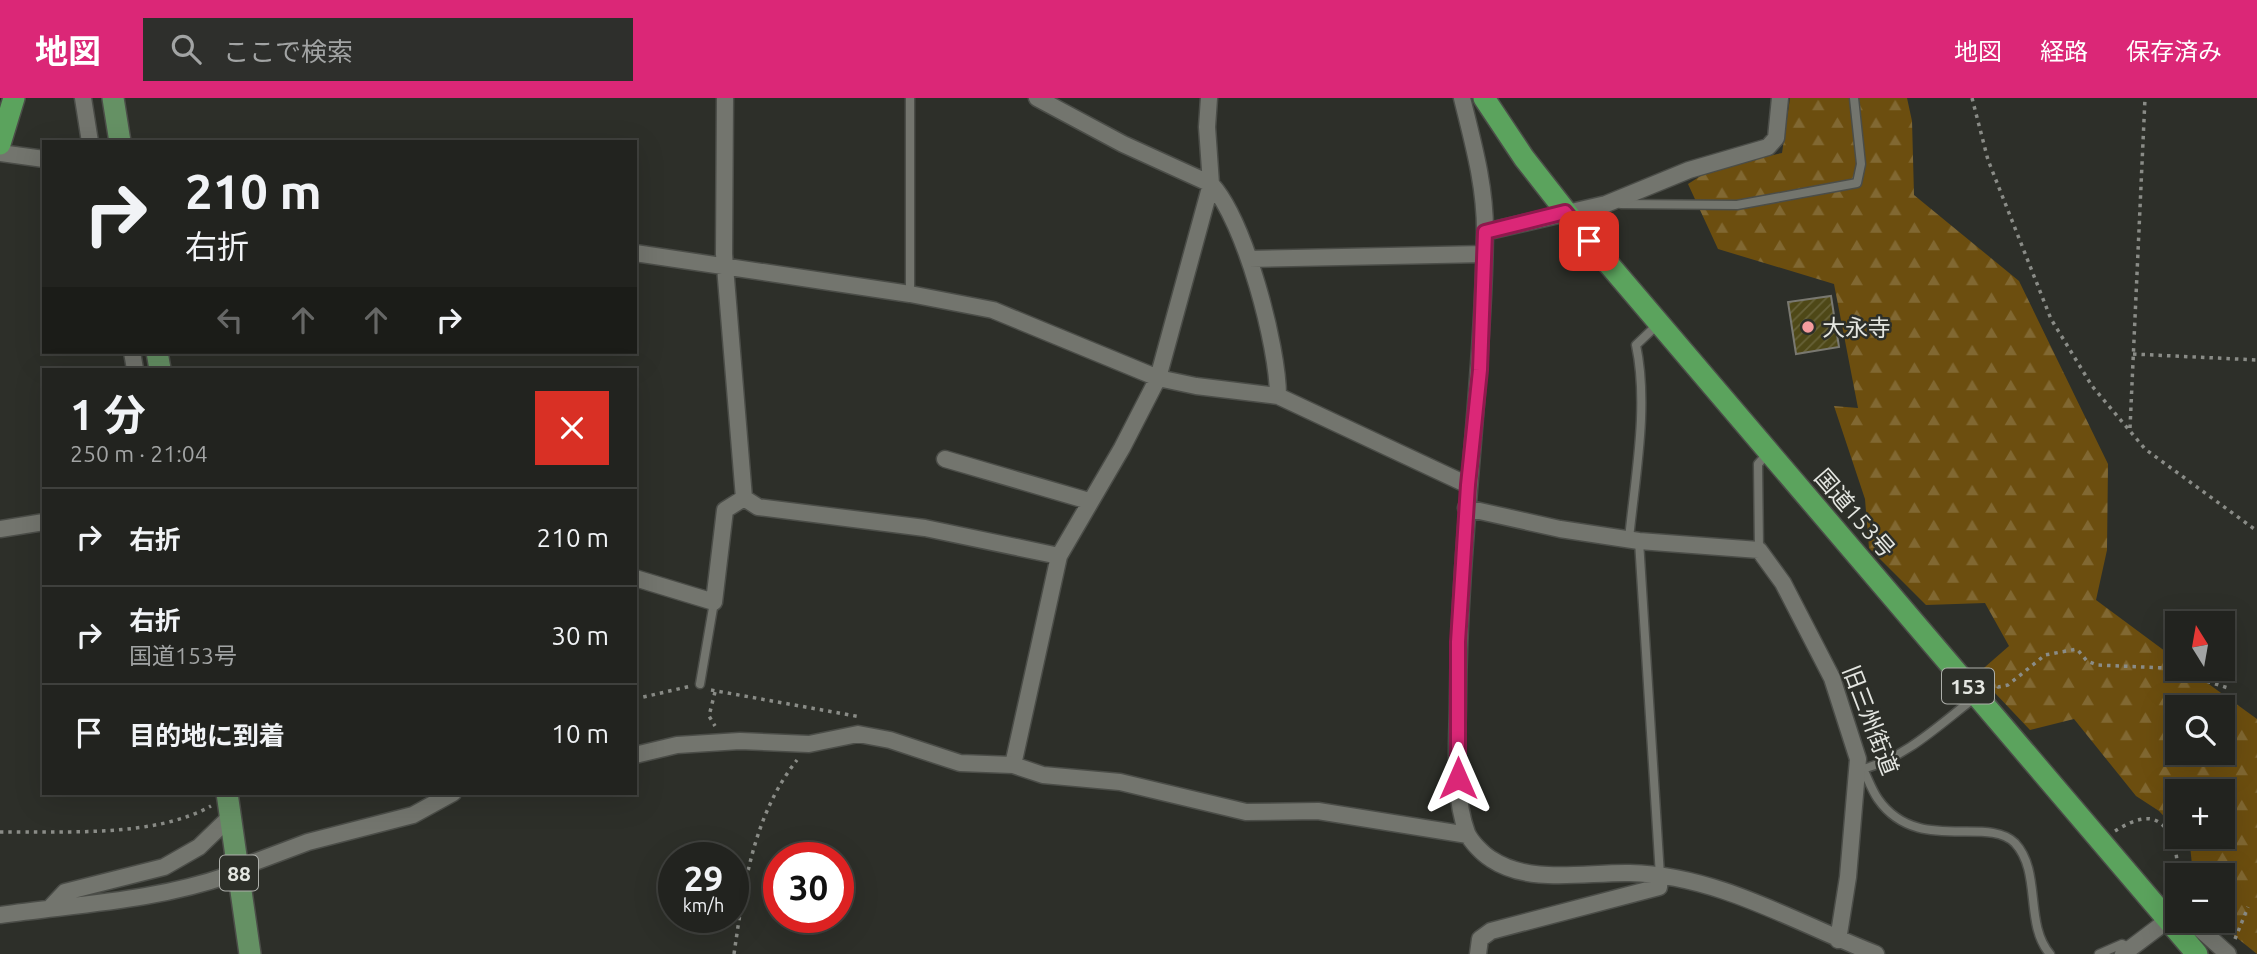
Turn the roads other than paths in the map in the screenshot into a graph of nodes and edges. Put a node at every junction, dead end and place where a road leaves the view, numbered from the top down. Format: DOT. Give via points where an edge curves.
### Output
graph roads {
  1 [pos="14,98"];
  2 [pos="83,98"];
  3 [pos="113,98"];
  4 [pos="725,98"];
  5 [pos="911,98"];
  6 [pos="1037,98"];
  7 [pos="1209,98"];
  8 [pos="1462,98"];
  9 [pos="1484,98"];
  10 [pos="1780,98"];
  11 [pos="1854,98"];
  12 [pos="90,140"];
  13 [pos="120,140"];
  14 [pos="0,144"];
  15 [pos="0,153"];
  16 [pos="42,159"];
  17 [pos="1211,184"];
  18 [pos="1606,204"];
  19 [pos="1565,212"];
  20 [pos="1485,232"];
  21 [pos="1589,241"];
  22 [pos="637,253"];
  23 [pos="1484,254"];
  24 [pos="1249,259"];
  25 [pos="727,268"];
  26 [pos="910,293"];
  27 [pos="1658,324"];
  28 [pos="1158,378"];
  29 [pos="1278,396"];
  30 [pos="1768,453"];
  31 [pos="945,459"];
  32 [pos="1468,485"];
  33 [pos="744,498"];
  34 [pos="1089,501"];
  35 [pos="1466,508"];
  36 [pos="42,522"];
  37 [pos="0,529"];
  38 [pos="1634,540"];
  39 [pos="1759,550"];
  40 [pos="1059,556"];
  41 [pos="637,580"];
  42 [pos="714,602"];
  43 [pos="700,684"];
  44 [pos="1977,696"];
  45 [pos="637,755"];
  46 [pos="1861,764"];
  47 [pos="1013,765"];
  48 [pos="449,795"];
  49 [pos="228,802"];
  50 [pos="1468,835"];
  51 [pos="252,863"];
  52 [pos="229,875"];
  53 [pos="1660,876"];
  54 [pos="50,908"];
  55 [pos="2165,912"];
  56 [pos="0,915"];
  57 [pos="2165,925"];
  58 [pos="2182,933"];
  59 [pos="2209,933"];
  60 [pos="1838,940"];
  61 [pos="2231,948"];
  62 [pos="2127,951"];
  63 [pos="250,954"];
  64 [pos="1478,954"];
  65 [pos="1875,954"];
  66 [pos="2050,954"];
  67 [pos="2099,954"];
  68 [pos="2197,954"];
  1 -- 14 [label="highway"];
  2 -- 12 [label="street"];
  3 -- 13 [label="main road"];
  4 -- 25 [label="street"];
  5 -- 26 [label="lane"];
  6 -- 17 [label="street"];
  7 -- 17 [label="street"];
  8 -- 20 [label="street" via="1484,191"];
  9 -- 19 [label="highway, 国道153号 / 153"];
  10 -- 18 [label="street" via="1776,138 1768,148 1689,170"];
  11 -- 18 [label="lane" via="1861,164 1857,183 1737,205"];
  15 -- 16 [label="street"];
  17 -- 24 [label="street" via="1222,195"];
  17 -- 28 [label="street"];
  18 -- 19 [label="street"];
  18 -- 21 [label="lane"];
  19 -- 20 [label="street"];
  19 -- 21 [label="highway, 国道153号 / 153"];
  20 -- 23 [label="street"];
  21 -- 27 [label="highway, 国道153号 / 153"];
  22 -- 25 [label="street"];
  23 -- 24 [label="street"];
  23 -- 32 [label="street" via="1480,370"];
  24 -- 29 [label="street" via="1278,372"];
  25 -- 26 [label="street"];
  25 -- 33 [label="street"];
  26 -- 28 [label="street" via="993,310"];
  27 -- 30 [label="highway, 国道153号 / 153"];
  27 -- 38 [label="lane" via="1636,345 1639,441"];
  28 -- 29 [label="street"];
  28 -- 34 [label="street"];
  29 -- 32 [label="street"];
  30 -- 39 [label="lane" via="1758,464"];
  30 -- 44 [label="highway, 国道153号 / 153"];
  31 -- 34 [label="street"];
  32 -- 35 [label="street"];
  33 -- 40 [label="street" via="758,507 925,528"];
  33 -- 42 [label="street" via="725,510"];
  34 -- 40 [label="street"];
  35 -- 38 [label="street"];
  35 -- 50 [label="street" via="1458,642 1458,778"];
  36 -- 37 [label="street"];
  38 -- 39 [label="street"];
  38 -- 53 [label="lane"];
  39 -- 46 [label="street, 旧三州街道" via="1783,583 1832,678"];
  40 -- 47 [label="street"];
  41 -- 42 [label="street"];
  42 -- 43 [label="lane"];
  44 -- 46 [label="lane" via="1884,763"];
  44 -- 55 [label="highway, 国道153号 / 153"];
  45 -- 47 [label="street" via="677,745 809,744 858,734 960,763"];
  46 -- 60 [label="street"];
  46 -- 66 [label="lane, 旧三州街道" via="1879,799 1892,813 1917,827 1947,834 2000,834 2014,843 2023,857 2037,929"];
  47 -- 50 [label="street" via="1043,775 1120,782 1246,812 1318,811"];
  48 -- 51 [label="street" via="413,815 308,842"];
  49 -- 54 [label="street" via="199,847 164,867 65,892"];
  49 -- 63 [label="main road, 88"];
  50 -- 53 [label="street" via="1488,857 1517,870"];
  52 -- 54 [label="street" via="188,890"];
  53 -- 60 [label="street" via="1701,884 1778,910"];
  53 -- 64 [label="street" via="1659,887 1491,931 1480,940"];
  54 -- 56 [label="street"];
  57 -- 62 [label="street"];
  58 -- 68 [label="highway, 国道153号 / 153"];
  59 -- 61 [label="street"];
  60 -- 65 [label="street"];
  62 -- 67 [label="lane" via="2122,943"];
}
